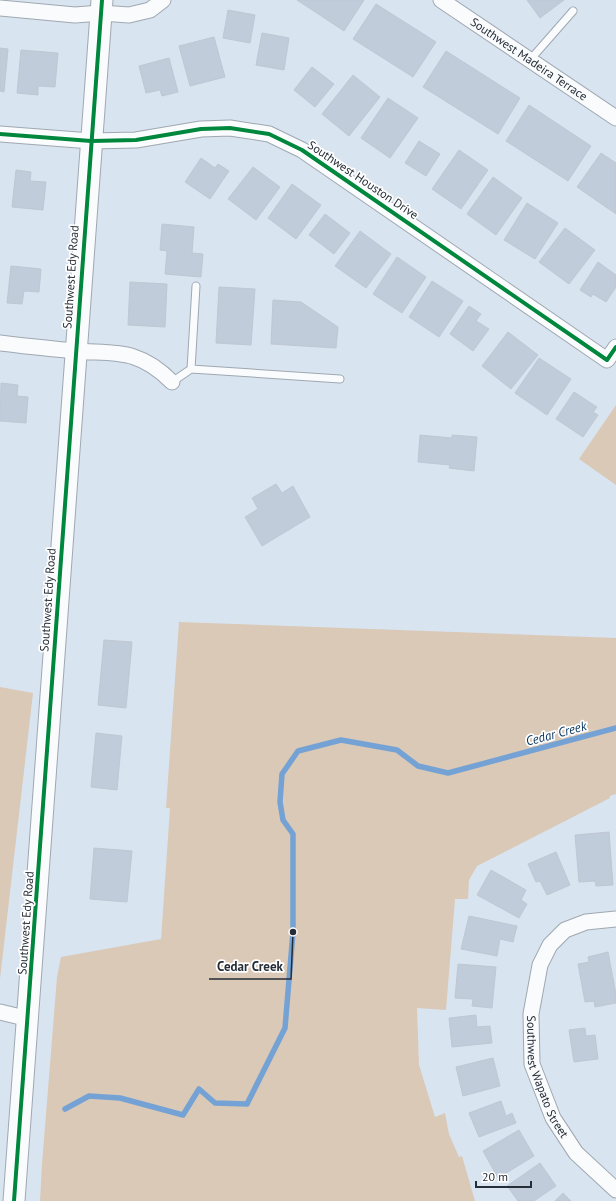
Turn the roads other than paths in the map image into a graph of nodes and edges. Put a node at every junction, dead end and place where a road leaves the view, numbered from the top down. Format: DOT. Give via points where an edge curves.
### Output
graph roads {
  1 [pos="163,0"];
  2 [pos="441,0"];
  3 [pos="101,6"];
  4 [pos="0,8"];
  5 [pos="573,11"];
  6 [pos="530,60"];
  7 [pos="616,118"];
  8 [pos="0,134"];
  9 [pos="91,141"];
  10 [pos="196,286"];
  11 [pos="0,343"];
  12 [pos="616,347"];
  13 [pos="76,351"];
  14 [pos="191,369"];
  15 [pos="340,379"];
  16 [pos="172,382"];
  17 [pos="616,919"];
  18 [pos="0,1012"];
  19 [pos="29,1019"];
  20 [pos="616,1190"];
  21 [pos="14,1201"];
  1 -- 3 [label="street" via="150,10 129,15"];
  2 -- 6 [label="street, Southwest Madeira Terrace"];
  3 -- 4 [label="street" via="75,15"];
  3 -- 9 [label="main road, Southwest Edy Road"];
  5 -- 6 [label="lane"];
  6 -- 7 [label="street, Southwest Madeira Terrace"];
  8 -- 9 [label="street, Southwest Houston Drive"];
  9 -- 12 [label="street, Southwest Houston Drive" via="136,140 201,129 230,128 269,134 302,150 607,360"];
  9 -- 13 [label="main road, Southwest Edy Road"];
  10 -- 14 [label="lane"];
  11 -- 13 [label="street"];
  13 -- 16 [label="street" via="134,357 162,371"];
  13 -- 19 [label="main road, Southwest Edy Road"];
  14 -- 15 [label="lane"];
  14 -- 16 [label="lane"];
  17 -- 20 [label="street, Southwest Wapato Street" via="586,922 565,930 550,945 540,965 531,1014 532,1064 553,1118 576,1153"];
  18 -- 19 [label="street"];
  19 -- 21 [label="main road, Southwest Edy Road"];
}
